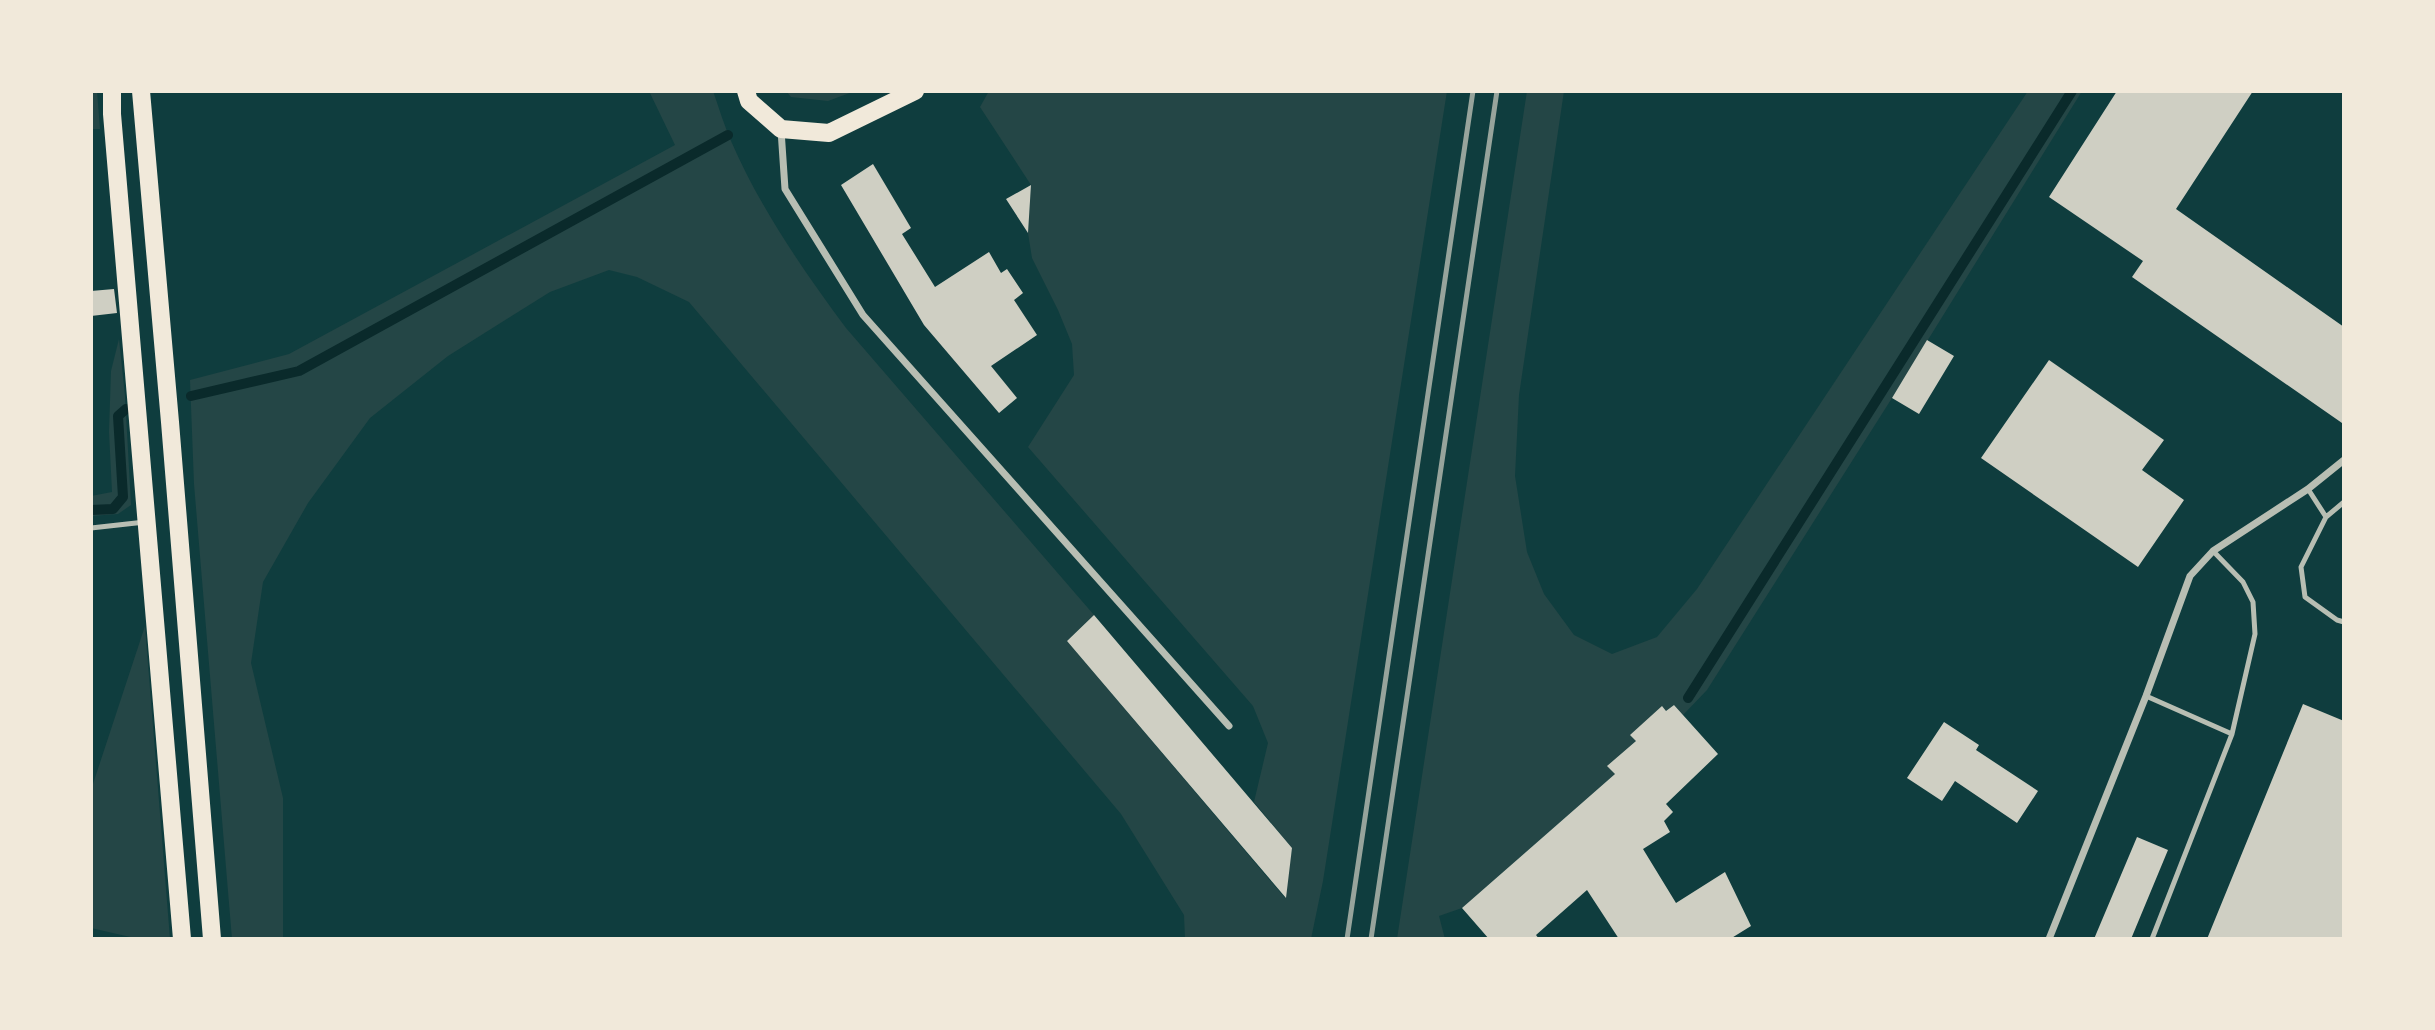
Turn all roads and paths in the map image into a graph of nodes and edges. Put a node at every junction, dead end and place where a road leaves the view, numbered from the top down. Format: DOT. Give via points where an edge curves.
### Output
graph roads {
  1 [pos="112,91"];
  2 [pos="141,91"];
  3 [pos="746,91"];
  4 [pos="915,91"];
  5 [pos="781,129"];
  6 [pos="2344,460"];
  7 [pos="2308,489"];
  8 [pos="2344,502"];
  9 [pos="2326,517"];
  10 [pos="148,522"];
  11 [pos="91,528"];
  12 [pos="2213,551"];
  13 [pos="2344,622"];
  14 [pos="2146,696"];
  15 [pos="1229,726"];
  16 [pos="2232,734"];
  17 [pos="209,934"];
  18 [pos="182,939"];
  19 [pos="2049,939"];
  20 [pos="2151,939"];
  1 -- 10 [label="main road"];
  2 -- 17 [label="main road"];
  3 -- 5 [label="main road" via="749,101"];
  4 -- 5 [label="main road" via="829,133"];
  5 -- 15 [label="street" via="785,190 863,315"];
  6 -- 7 [label="street"];
  7 -- 9 [label="lane"];
  7 -- 12 [label="street"];
  8 -- 9 [label="lane"];
  9 -- 13 [label="lane" via="2301,568 2305,597"];
  10 -- 11 [label="lane"];
  10 -- 18 [label="main road"];
  12 -- 14 [label="street" via="2189,576"];
  12 -- 16 [label="lane" via="2243,582 2253,602 2255,634"];
  14 -- 16 [label="lane"];
  14 -- 19 [label="street"];
  16 -- 20 [label="lane"];
}
